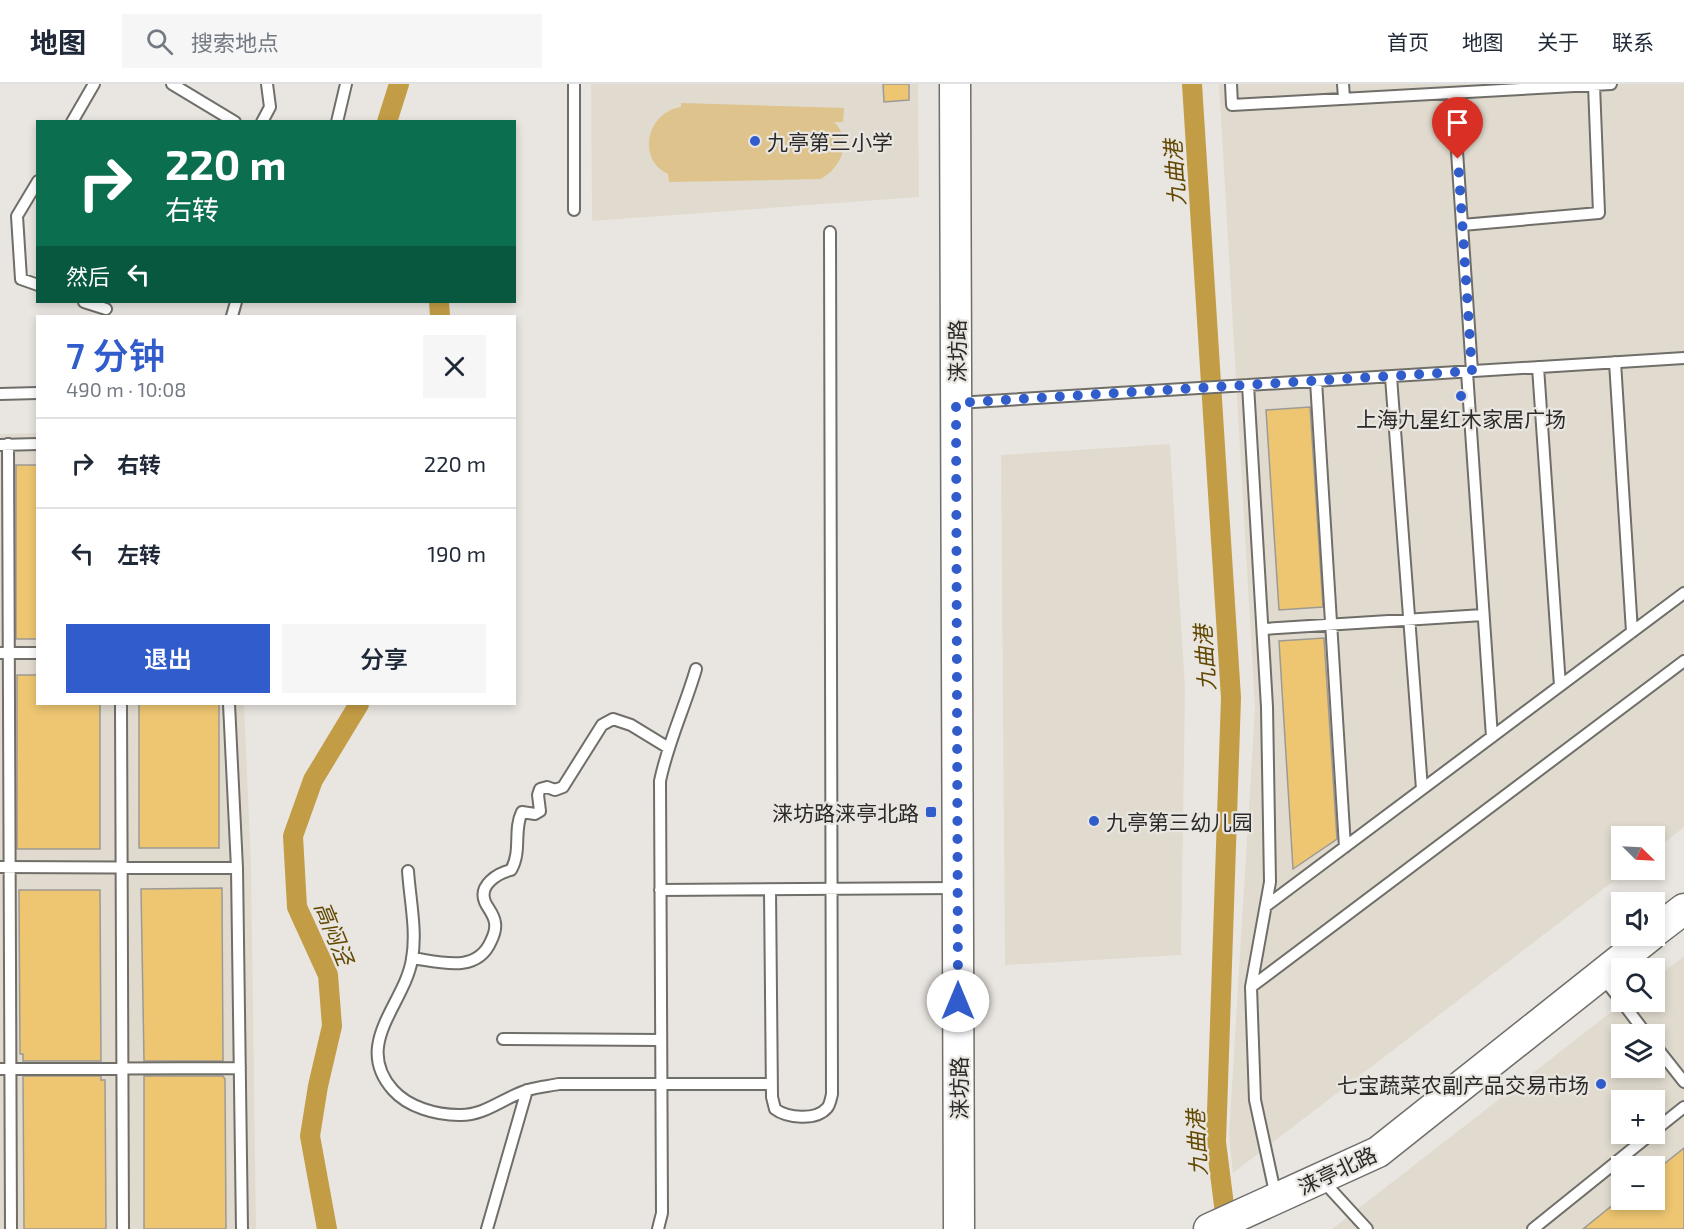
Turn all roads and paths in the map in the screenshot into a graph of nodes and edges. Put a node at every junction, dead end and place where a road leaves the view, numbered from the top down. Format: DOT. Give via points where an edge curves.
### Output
graph roads {
  1 [pos="94,84"];
  2 [pos="172,84"];
  3 [pos="267,84"];
  4 [pos="346,84"];
  5 [pos="574,84"];
  6 [pos="955,84"];
  7 [pos="1231,84"];
  8 [pos="1343,84"];
  9 [pos="1597,84"];
  10 [pos="1611,84"];
  11 [pos="1537,86"];
  12 [pos="1470,88"];
  13 [pos="1408,89"];
  14 [pos="1454,93"];
  15 [pos="1344,98"];
  16 [pos="73,120"];
  17 [pos="232,120"];
  18 [pos="263,120"];
  19 [pos="337,120"];
  20 [pos="36,184"];
  21 [pos="574,210"];
  22 [pos="1462,225"];
  23 [pos="830,232"];
  24 [pos="36,284"];
  25 [pos="87,303"];
  26 [pos="107,309"];
  27 [pos="1684,358"];
  28 [pos="1615,362"];
  29 [pos="1538,367"];
  30 [pos="1470,371"];
  31 [pos="1391,376"];
  32 [pos="1316,381"];
  33 [pos="1245,386"];
  34 [pos="36,393"];
  35 [pos="0,394"];
  36 [pos="956,403"];
  37 [pos="4,444"];
  38 [pos="36,444"];
  39 [pos="1684,593"];
  40 [pos="1484,615"];
  41 [pos="1409,620"];
  42 [pos="1331,625"];
  43 [pos="1263,630"];
  44 [pos="1632,632"];
  45 [pos="4,653"];
  46 [pos="36,653"];
  47 [pos="1684,661"];
  48 [pos="696,669"];
  49 [pos="1560,686"];
  50 [pos="121,705"];
  51 [pos="229,705"];
  52 [pos="1492,737"];
  53 [pos="667,747"];
  54 [pos="1422,789"];
  55 [pos="1345,847"];
  56 [pos="5,867"];
  57 [pos="122,867"];
  58 [pos="237,868"];
  59 [pos="408,872"];
  60 [pos="958,888"];
  61 [pos="831,889"];
  62 [pos="660,890"];
  63 [pos="770,890"];
  64 [pos="1266,906"];
  65 [pos="1684,909"];
  66 [pos="1665,924"];
  67 [pos="1637,946"];
  68 [pos="412,958"];
  69 [pos="1601,975"];
  70 [pos="1251,987"];
  71 [pos="1611,988"];
  72 [pos="1630,1012"];
  73 [pos="1639,1024"];
  74 [pos="503,1039"];
  75 [pos="661,1040"];
  76 [pos="1665,1058"];
  77 [pos="240,1068"];
  78 [pos="5,1069"];
  79 [pos="123,1069"];
  80 [pos="1684,1082"];
  81 [pos="661,1084"];
  82 [pos="772,1084"];
  83 [pos="527,1090"];
  84 [pos="1684,1107"];
  85 [pos="1665,1122"];
  86 [pos="1639,1144"];
  87 [pos="1320,1178"];
  88 [pos="1265,1203"];
  89 [pos="11,1229"];
  90 [pos="123,1229"];
  91 [pos="242,1229"];
  92 [pos="487,1229"];
  93 [pos="658,1229"];
  94 [pos="959,1229"];
  95 [pos="1209,1229"];
  96 [pos="1367,1229"];
  97 [pos="1533,1229"];
  1 -- 16 [label="lane"];
  2 -- 17 [label="lane"];
  3 -- 18 [label="lane" via="270,107"];
  4 -- 19 [label="lane"];
  5 -- 21 [label="lane"];
  6 -- 36 [label="street, 涞坊路"];
  7 -- 15 [label="lane" via="1232,105"];
  8 -- 15 [label="lane"];
  9 -- 10 [label="lane"];
  9 -- 11 [label="lane"];
  9 -- 22 [label="lane" via="1599,213"];
  11 -- 12 [label="lane"];
  12 -- 14 [label="lane"];
  13 -- 14 [label="lane"];
  13 -- 15 [label="lane"];
  14 -- 22 [label="lane"];
  20 -- 24 [label="lane" via="17,216 21,279"];
  22 -- 30 [label="lane"];
  23 -- 61 [label="lane"];
  25 -- 26 [label="lane"];
  27 -- 28 [label="lane"];
  28 -- 29 [label="lane"];
  28 -- 44 [label="lane"];
  29 -- 30 [label="lane"];
  29 -- 49 [label="lane"];
  30 -- 31 [label="lane"];
  30 -- 40 [label="lane"];
  31 -- 32 [label="lane"];
  31 -- 41 [label="lane"];
  32 -- 33 [label="lane"];
  32 -- 42 [label="lane"];
  33 -- 36 [label="lane"];
  33 -- 43 [label="lane"];
  34 -- 35 [label="lane"];
  36 -- 60 [label="street, 涞坊路"];
  37 -- 38 [label="lane"];
  37 -- 45 [label="lane"];
  39 -- 44 [label="lane"];
  40 -- 41 [label="lane"];
  40 -- 52 [label="lane"];
  41 -- 42 [label="lane"];
  41 -- 54 [label="lane"];
  42 -- 43 [label="lane"];
  42 -- 55 [label="lane"];
  43 -- 64 [label="lane" via="1270,882"];
  44 -- 49 [label="lane"];
  45 -- 46 [label="lane"];
  45 -- 56 [label="lane"];
  47 -- 70 [label="lane"];
  48 -- 53 [label="lane" via="687,702"];
  49 -- 52 [label="lane"];
  50 -- 57 [label="lane"];
  51 -- 58 [label="lane"];
  52 -- 54 [label="lane"];
  53 -- 62 [label="lane" via="660,781"];
  53 -- 68 [label="lane" via="631,725 613,719 602,725 563,787 540,789 540,811 522,812 516,861 511,870 490,880 485,890 484,900 495,921 488,948 477,960 459,964"];
  54 -- 55 [label="lane"];
  55 -- 64 [label="lane"];
  56 -- 57 [label="lane"];
  56 -- 78 [label="lane"];
  57 -- 58 [label="lane"];
  57 -- 79 [label="lane"];
  58 -- 77 [label="lane"];
  59 -- 68 [label="lane"];
  60 -- 61 [label="lane"];
  60 -- 94 [label="street, 涞坊路"];
  61 -- 63 [label="lane"];
  61 -- 82 [label="lane" via="832,1094 828,1108 817,1115 785,1116 775,1109"];
  62 -- 63 [label="lane"];
  62 -- 75 [label="lane"];
  63 -- 82 [label="lane"];
  64 -- 70 [label="lane"];
  65 -- 66 [label="street"];
  67 -- 69 [label="street, 涞亭北路"];
  68 -- 83 [label="lane" via="377,1049 381,1076 400,1098 423,1109 459,1115 479,1113"];
  69 -- 71 [label="lane"];
  69 -- 87 [label="street, 涞亭北路" via="1378,1152"];
  70 -- 88 [label="lane"];
  72 -- 73 [label="lane"];
  74 -- 75 [label="lane"];
  75 -- 81 [label="lane"];
  76 -- 80 [label="lane"];
  77 -- 79 [label="lane"];
  77 -- 91 [label="lane"];
  78 -- 79 [label="lane"];
  78 -- 89 [label="lane"];
  79 -- 90 [label="lane"];
  81 -- 82 [label="lane"];
  81 -- 83 [label="lane" via="559,1084"];
  81 -- 93 [label="lane" via="662,1213"];
  83 -- 92 [label="lane"];
  84 -- 85 [label="lane"];
  86 -- 97 [label="lane"];
  87 -- 88 [label="street, 涞亭北路"];
  87 -- 96 [label="lane"];
  88 -- 95 [label="street, 涞亭北路"];
}
